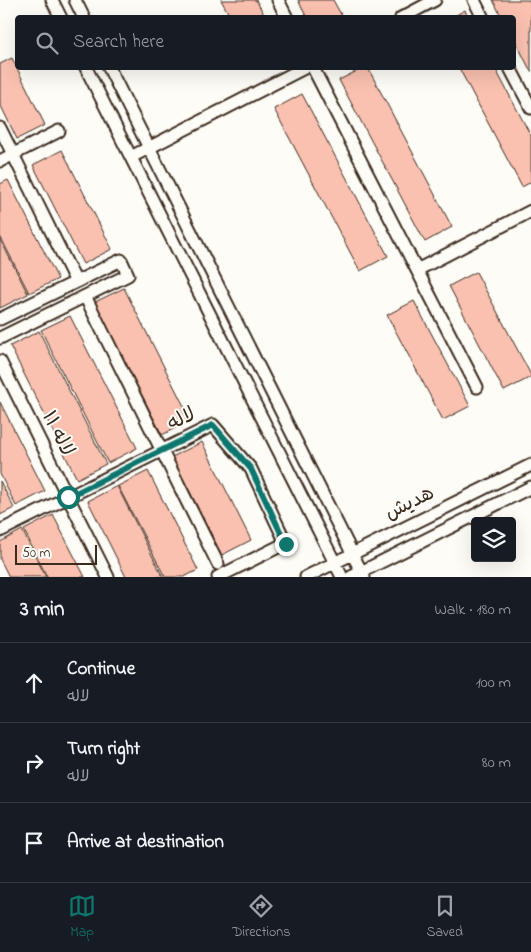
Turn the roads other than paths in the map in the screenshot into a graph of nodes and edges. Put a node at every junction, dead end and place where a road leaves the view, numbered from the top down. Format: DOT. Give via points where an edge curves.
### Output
graph roads {
  1 [pos="52,0"];
  2 [pos="75,0"];
  3 [pos="278,0"];
  4 [pos="435,0"];
  5 [pos="474,0"];
  6 [pos="60,15"];
  7 [pos="82,15"];
  8 [pos="286,15"];
  9 [pos="407,15"];
  10 [pos="482,15"];
  11 [pos="87,70"];
  12 [pos="110,70"];
  13 [pos="300,70"];
  14 [pos="314,70"];
  15 [pos="511,70"];
  16 [pos="531,108"];
  17 [pos="0,128"];
  18 [pos="59,131"];
  19 [pos="149,148"];
  20 [pos="13,154"];
  21 [pos="131,158"];
  22 [pos="0,161"];
  23 [pos="531,211"];
  24 [pos="417,270"];
  25 [pos="76,282"];
  26 [pos="84,296"];
  27 [pos="0,319"];
  28 [pos="0,338"];
  29 [pos="0,361"];
  30 [pos="477,387"];
  31 [pos="161,451"];
  32 [pos="531,465"];
  33 [pos="531,487"];
  34 [pos="68,497"];
  35 [pos="0,531"];
  36 [pos="354,553"];
  37 [pos="336,562"];
  38 [pos="218,564"];
  39 [pos="363,574"];
  40 [pos="108,577"];
  41 [pos="218,577"];
  42 [pos="306,577"];
  43 [pos="342,577"];
  44 [pos="351,577"];
  1 -- 6 [label="street"];
  2 -- 7 [label="street"];
  3 -- 8 [label="street"];
  4 -- 9 [label="street"];
  5 -- 10 [label="street"];
  11 -- 21 [label="street"];
  12 -- 19 [label="street"];
  13 -- 19 [label="street"];
  14 -- 24 [label="street"];
  15 -- 16 [label="street"];
  17 -- 20 [label="street"];
  18 -- 20 [label="street"];
  19 -- 21 [label="street"];
  19 -- 36 [label="street"];
  20 -- 22 [label="street"];
  20 -- 25 [label="street"];
  21 -- 37 [label="street"];
  23 -- 24 [label="street"];
  24 -- 30 [label="street"];
  25 -- 26 [label="street" via="121,260 128,275"];
  25 -- 27 [label="street"];
  26 -- 28 [label="street"];
  26 -- 31 [label="street"];
  29 -- 34 [label="street, لاله ۱۱"];
  31 -- 34 [label="street, لاله"];
  31 -- 38 [label="street"];
  31 -- 41 [label="street, لاله" via="213,425 251,469 286,544"];
  32 -- 36 [label="street, هدیش"];
  33 -- 39 [label="street, هدیش"];
  34 -- 35 [label="street, لاله"];
  34 -- 40 [label="street, لاله ۱۱"];
  36 -- 37 [label="street, هدیش"];
  36 -- 39 [label="street"];
  37 -- 42 [label="street, هدیش"];
  37 -- 43 [label="street"];
  39 -- 44 [label="street, هدیش"];
}
